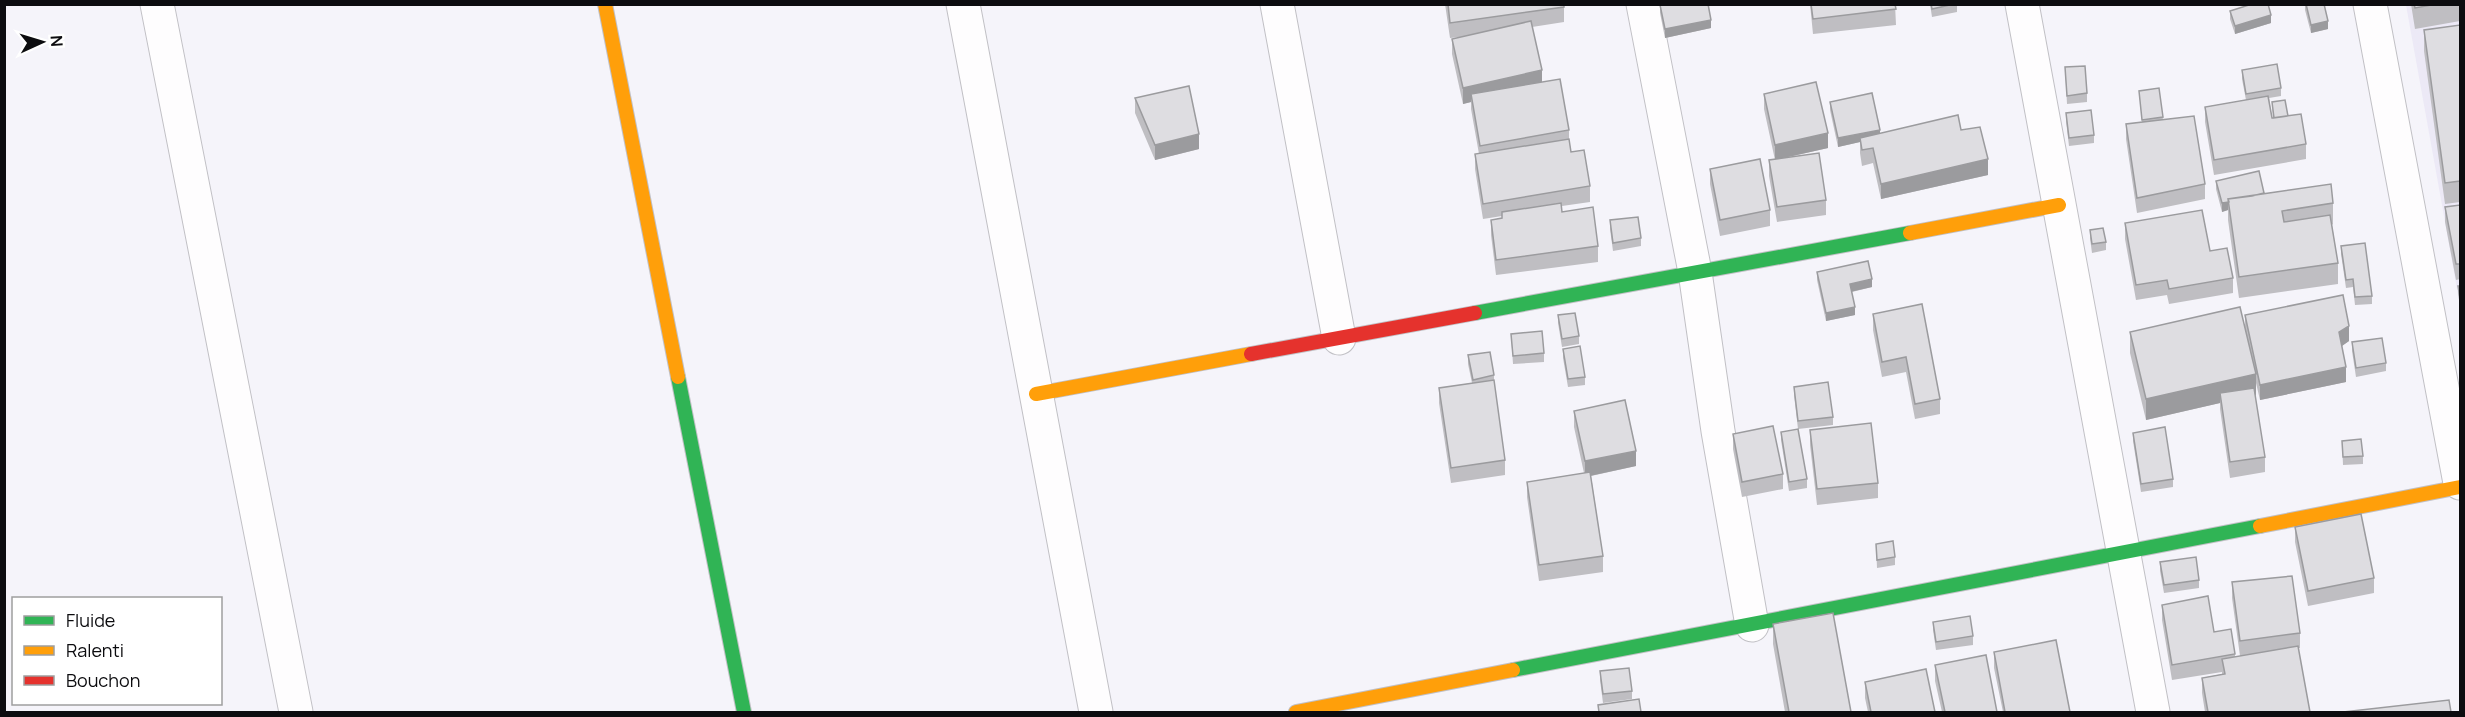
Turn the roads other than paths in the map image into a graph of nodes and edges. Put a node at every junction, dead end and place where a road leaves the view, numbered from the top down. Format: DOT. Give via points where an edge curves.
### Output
graph roads {
  1 [pos="158,4"];
  2 [pos="605,4"];
  3 [pos="963,4"];
  4 [pos="1277,4"];
  5 [pos="1643,4"];
  6 [pos="2022,4"];
  7 [pos="2370,4"];
  8 [pos="2059,205"];
  9 [pos="1695,272"];
  10 [pos="1339,338"];
  11 [pos="1036,394"];
  12 [pos="2460,485"];
  13 [pos="2124,553"];
  14 [pos="1752,625"];
  15 [pos="296,712"];
  16 [pos="744,712"];
  17 [pos="1096,712"];
  18 [pos="1296,712"];
  19 [pos="2153,712"];
  1 -- 15 [label="street"];
  2 -- 16 [label="street"];
  3 -- 11 [label="street"];
  4 -- 10 [label="street"];
  5 -- 9 [label="street"];
  6 -- 8 [label="street"];
  7 -- 12 [label="street"];
  8 -- 9 [label="street"];
  8 -- 13 [label="street"];
  9 -- 10 [label="street"];
  9 -- 14 [label="street"];
  10 -- 11 [label="street"];
  11 -- 17 [label="street"];
  12 -- 13 [label="street"];
  13 -- 14 [label="street"];
  13 -- 19 [label="street"];
  14 -- 18 [label="street"];
}
